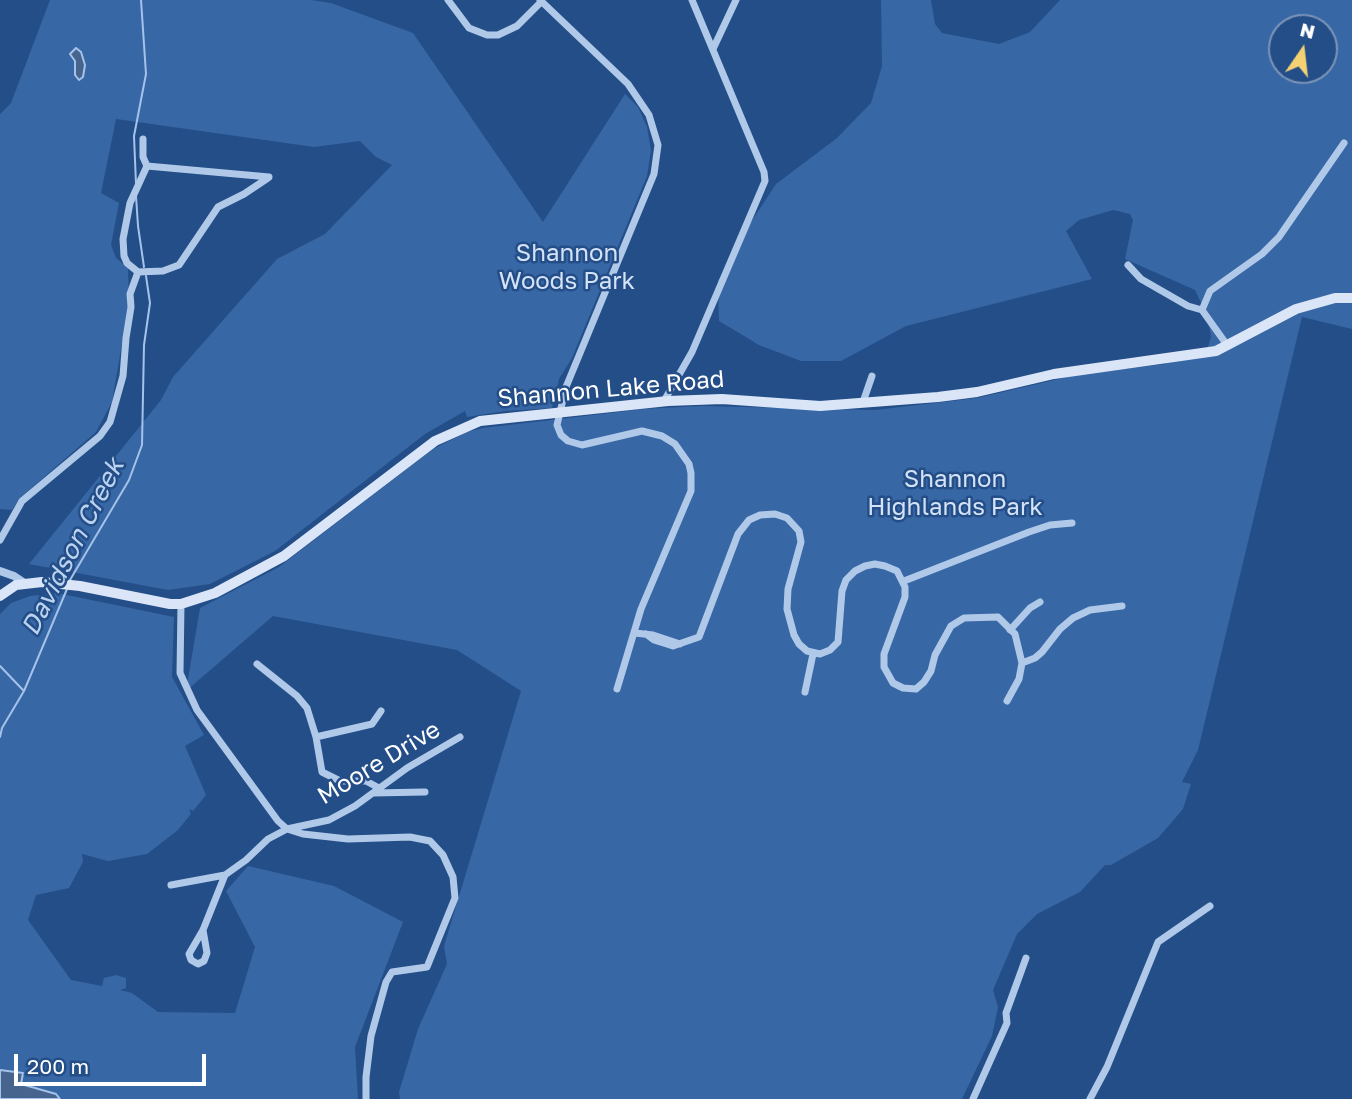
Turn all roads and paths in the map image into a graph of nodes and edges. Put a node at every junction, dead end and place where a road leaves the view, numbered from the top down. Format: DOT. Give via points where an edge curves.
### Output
graph roads {
  1 [pos="448,0"];
  2 [pos="692,0"];
  3 [pos="736,0"];
  4 [pos="541,1"];
  5 [pos="713,49"];
  6 [pos="143,139"];
  7 [pos="1344,143"];
  8 [pos="147,166"];
  9 [pos="1128,265"];
  10 [pos="138,271"];
  11 [pos="1352,299"];
  12 [pos="1202,310"];
  13 [pos="1227,345"];
  14 [pos="872,376"];
  15 [pos="664,401"];
  16 [pos="863,402"];
  17 [pos="561,412"];
  18 [pos="1072,523"];
  19 [pos="0,540"];
  20 [pos="0,571"];
  21 [pos="904,581"];
  22 [pos="26,584"];
  23 [pos="1,591"];
  24 [pos="1040,602"];
  25 [pos="181,604"];
  26 [pos="1122,606"];
  27 [pos="1010,630"];
  28 [pos="635,633"];
  29 [pos="813,654"];
  30 [pos="1022,663"];
  31 [pos="257,664"];
  32 [pos="617,689"];
  33 [pos="805,692"];
  34 [pos="1007,701"];
  35 [pos="381,711"];
  36 [pos="316,737"];
  37 [pos="460,737"];
  38 [pos="376,790"];
  39 [pos="425,792"];
  40 [pos="287,829"];
  41 [pos="225,875"];
  42 [pos="170,885"];
  43 [pos="1210,906"];
  44 [pos="203,930"];
  45 [pos="1026,958"];
  46 [pos="366,1099"];
  47 [pos="974,1099"];
  48 [pos="1090,1099"];
  1 -- 4 [label="street" via="469,28 487,35 517,26"];
  2 -- 5 [label="street"];
  3 -- 5 [label="street"];
  4 -- 17 [label="street" via="628,84 649,114 658,145 654,174 566,387"];
  5 -- 15 [label="street" via="765,181 692,352"];
  6 -- 8 [label="street"];
  7 -- 12 [label="street" via="1279,237 1210,292"];
  8 -- 10 [label="street" via="130,203 123,239 124,256"];
  8 -- 10 [label="street" via="269,177 218,207 179,265 163,271"];
  9 -- 12 [label="street" via="1141,279"];
  10 -- 19 [label="street" via="130,295 123,376 110,422 100,436 22,501"];
  11 -- 13 [label="main road, Shannon Lake Road" via="1335,298 1296,309"];
  12 -- 13 [label="street"];
  13 -- 16 [label="main road, Shannon Lake Road" via="1216,351 1055,374 977,392"];
  14 -- 16 [label="street"];
  15 -- 16 [label="main road, Shannon Lake Road"];
  15 -- 17 [label="main road, Shannon Lake Road"];
  17 -- 25 [label="main road, Shannon Lake Road" via="480,421 450,433 284,556 227,588"];
  17 -- 28 [label="street" via="557,425 568,441 582,445 642,431 675,444 689,464 691,491"];
  18 -- 21 [label="street" via="1029,531"];
  20 -- 22 [label="street"];
  21 -- 27 [label="street" via="905,597 884,654 888,676 903,688 916,689 924,682 951,626 964,618 998,617"];
  21 -- 29 [label="street" via="897,571 875,564 855,570 842,591 838,642 830,650"];
  22 -- 23 [label="main road, Shannon Lake Road"];
  22 -- 25 [label="main road, Shannon Lake Road" via="62,583"];
  24 -- 27 [label="street"];
  25 -- 40 [label="street" via="180,673 197,710"];
  26 -- 30 [label="street" via="1090,610 1073,618 1042,652"];
  27 -- 30 [label="street"];
  28 -- 29 [label="street" via="673,646 699,637 738,534 760,514 775,514 787,517 799,531 801,542 787,609 799,644"];
  28 -- 32 [label="street"];
  29 -- 33 [label="street"];
  30 -- 34 [label="street"];
  31 -- 36 [label="street" via="307,708"];
  35 -- 36 [label="street" via="372,724"];
  36 -- 38 [label="street" via="322,772 340,781 366,780"];
  37 -- 38 [label="street, Moore Drive"];
  38 -- 39 [label="street"];
  38 -- 40 [label="street, Moore Drive" via="329,820"];
  40 -- 41 [label="street, Moore Drive"];
  40 -- 46 [label="street" via="348,839 410,837 430,841 453,877 455,898 427,967 392,972 386,982 371,1036"];
  41 -- 42 [label="street"];
  41 -- 44 [label="street"];
  43 -- 48 [label="street" via="1158,943"];
  45 -- 47 [label="street" via="1006,1013 1007,1023"];
}
